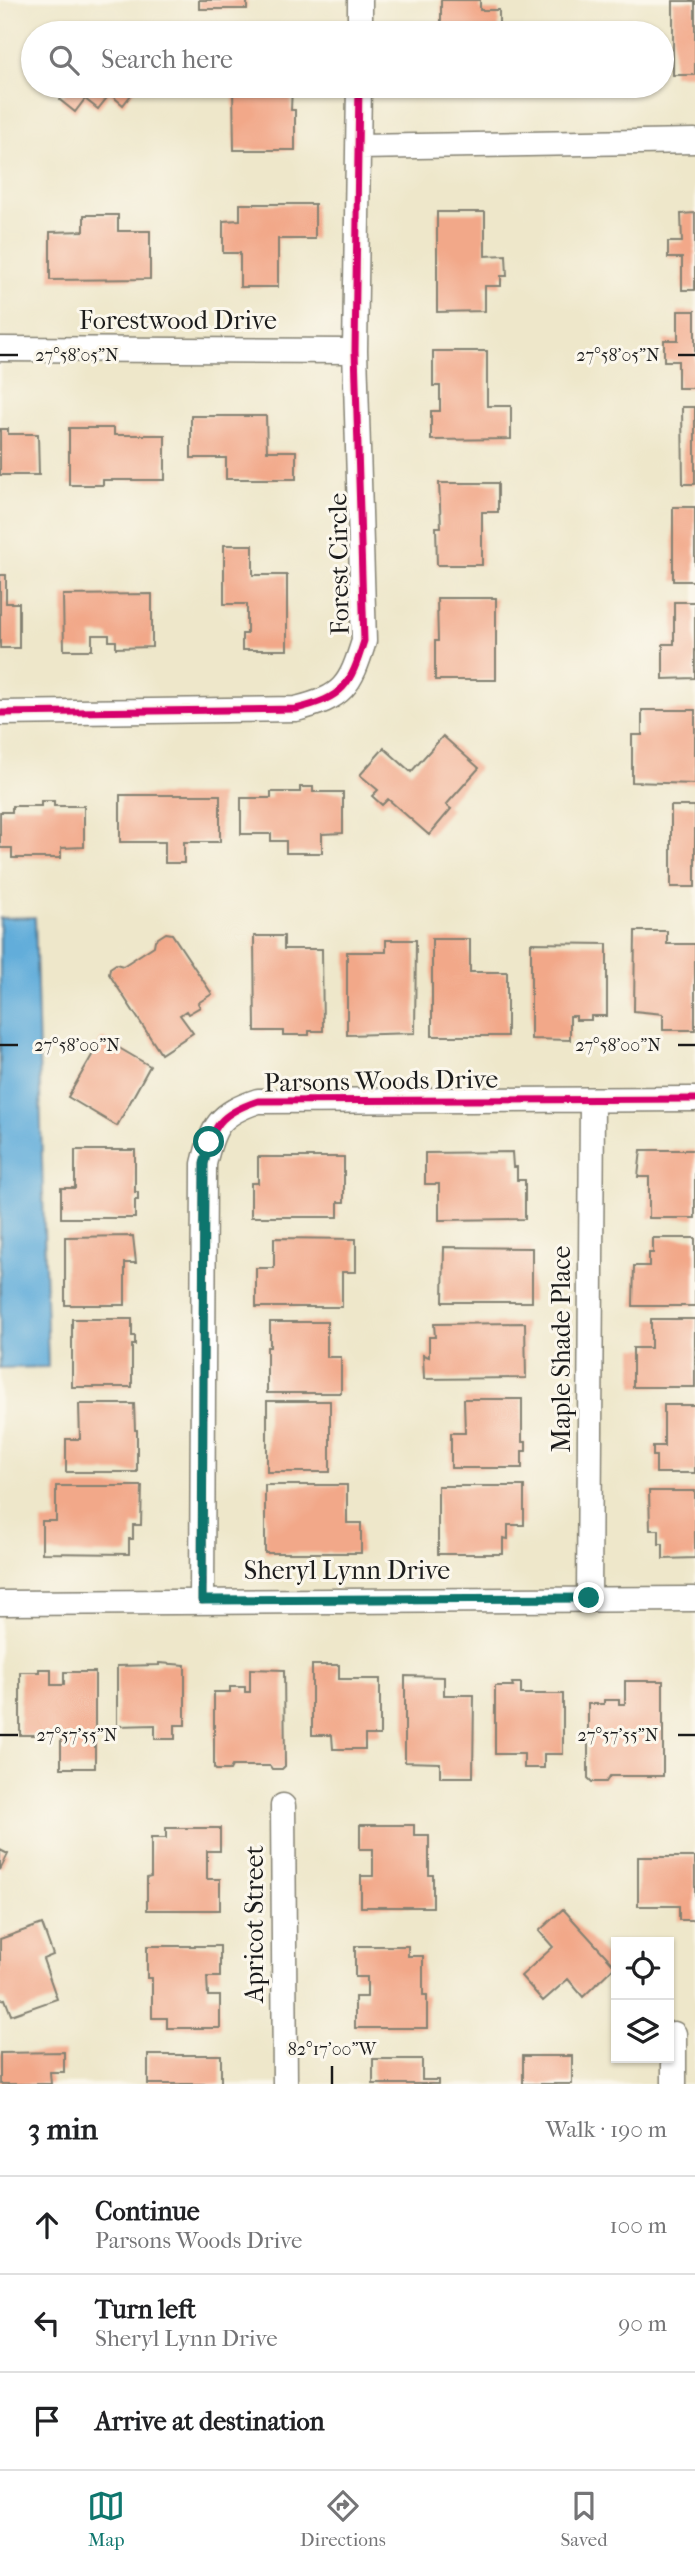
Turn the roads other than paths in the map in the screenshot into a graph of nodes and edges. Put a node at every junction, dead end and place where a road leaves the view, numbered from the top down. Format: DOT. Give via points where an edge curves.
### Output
graph roads {
  1 [pos="360,0"];
  2 [pos="360,21"];
  3 [pos="359,98"];
  4 [pos="695,141"];
  5 [pos="359,146"];
  6 [pos="0,349"];
  7 [pos="355,351"];
  8 [pos="0,713"];
  9 [pos="695,1099"];
  10 [pos="592,1100"];
  11 [pos="589,1598"];
  12 [pos="695,1599"];
  13 [pos="202,1600"];
  14 [pos="0,1603"];
  15 [pos="283,1807"];
  16 [pos="674,2063"];
  17 [pos="285,2084"];
  18 [pos="674,2084"];
  1 -- 2 [label="street"];
  3 -- 5 [label="street, Forest Circle"];
  4 -- 5 [label="street"];
  5 -- 7 [label="street, Forest Circle"];
  6 -- 7 [label="street, Forestwood Drive"];
  7 -- 8 [label="street, Forest Circle" via="363,641 344,689 323,702 296,709"];
  9 -- 10 [label="street, Parsons Woods Drive"];
  10 -- 11 [label="street, Maple Shade Place"];
  10 -- 13 [label="street, Parsons Woods Drive" via="258,1101 234,1109 218,1123 204,1164"];
  11 -- 12 [label="street, Sheryl Lynn Drive"];
  11 -- 13 [label="street, Sheryl Lynn Drive"];
  13 -- 14 [label="street, Sheryl Lynn Drive"];
  15 -- 17 [label="street, Apricot Street"];
  16 -- 18 [label="street"];
}
